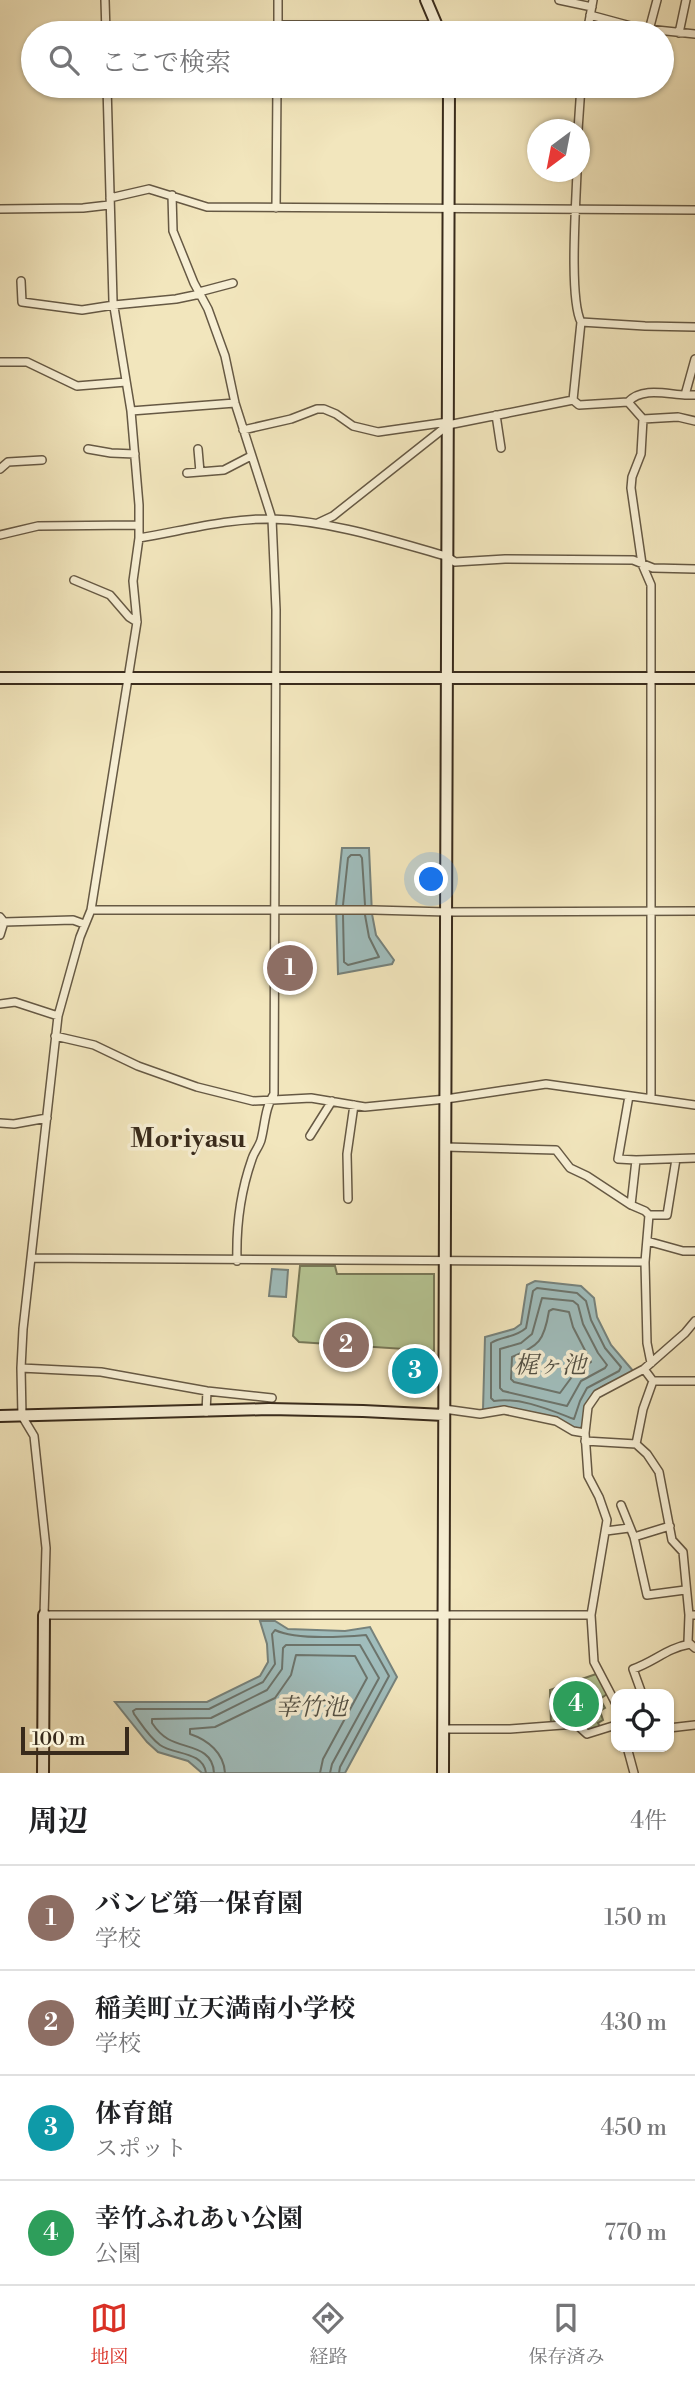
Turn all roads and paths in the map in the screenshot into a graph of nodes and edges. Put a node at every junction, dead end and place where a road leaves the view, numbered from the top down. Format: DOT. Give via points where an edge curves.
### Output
graph roads {
  1 [pos="105,0"];
  2 [pos="278,0"];
  3 [pos="426,0"];
  4 [pos="559,0"];
  5 [pos="657,0"];
  6 [pos="686,0"];
  7 [pos="592,8"];
  8 [pos="106,21"];
  9 [pos="278,21"];
  10 [pos="435,21"];
  11 [pos="626,21"];
  12 [pos="651,21"];
  13 [pos="674,32"];
  14 [pos="679,33"];
  15 [pos="695,34"];
  16 [pos="107,98"];
  17 [pos="277,98"];
  18 [pos="449,98"];
  19 [pos="580,98"];
  20 [pos="579,119"];
  21 [pos="577,182"];
  22 [pos="172,195"];
  23 [pos="110,202"];
  24 [pos="276,208"];
  25 [pos="449,208"];
  26 [pos="0,209"];
  27 [pos="576,209"];
  28 [pos="695,209"];
  29 [pos="21,281"];
  30 [pos="233,283"];
  31 [pos="200,293"];
  32 [pos="114,305"];
  33 [pos="581,322"];
  34 [pos="695,327"];
  35 [pos="695,359"];
  36 [pos="0,362"];
  37 [pos="126,382"];
  38 [pos="685,395"];
  39 [pos="695,395"];
  40 [pos="573,401"];
  41 [pos="628,402"];
  42 [pos="235,403"];
  43 [pos="131,411"];
  44 [pos="496,415"];
  45 [pos="643,419"];
  46 [pos="695,421"];
  47 [pos="448,424"];
  48 [pos="243,430"];
  49 [pos="88,449"];
  50 [pos="198,449"];
  51 [pos="501,449"];
  52 [pos="135,454"];
  53 [pos="251,456"];
  54 [pos="42,460"];
  55 [pos="0,468"];
  56 [pos="187,472"];
  57 [pos="200,472"];
  58 [pos="272,519"];
  59 [pos="317,524"];
  60 [pos="137,525"];
  61 [pos="0,535"];
  62 [pos="139,538"];
  63 [pos="446,556"];
  64 [pos="642,564"];
  65 [pos="695,569"];
  66 [pos="74,580"];
  67 [pos="136,622"];
  68 [pos="128,677"];
  69 [pos="652,677"];
  70 [pos="0,678"];
  71 [pos="274,678"];
  72 [pos="446,678"];
  73 [pos="695,678"];
  74 [pos="91,910"];
  75 [pos="650,910"];
  76 [pos="274,911"];
  77 [pos="695,911"];
  78 [pos="447,912"];
  79 [pos="2,920"];
  80 [pos="84,924"];
  81 [pos="0,935"];
  82 [pos="0,1004"];
  83 [pos="58,1016"];
  84 [pos="55,1036"];
  85 [pos="629,1096"];
  86 [pos="651,1098"];
  87 [pos="446,1099"];
  88 [pos="270,1100"];
  89 [pos="332,1101"];
  90 [pos="354,1105"];
  91 [pos="695,1105"];
  92 [pos="47,1118"];
  93 [pos="0,1123"];
  94 [pos="310,1136"];
  95 [pos="445,1147"];
  96 [pos="695,1158"];
  97 [pos="676,1159"];
  98 [pos="636,1160"];
  99 [pos="348,1199"];
  100 [pos="631,1205"];
  101 [pos="649,1215"];
  102 [pos="648,1241"];
  103 [pos="695,1251"];
  104 [pos="32,1258"];
  105 [pos="237,1261"];
  106 [pos="444,1262"];
  107 [pos="645,1262"];
  108 [pos="695,1321"];
  109 [pos="651,1363"];
  110 [pos="21,1368"];
  111 [pos="644,1369"];
  112 [pos="653,1381"];
  113 [pos="695,1381"];
  114 [pos="206,1391"];
  115 [pos="272,1398"];
  116 [pos="206,1412"];
  117 [pos="444,1412"];
  118 [pos="0,1416"];
  119 [pos="22,1416"];
  120 [pos="585,1437"];
  121 [pos="636,1444"];
  122 [pos="621,1505"];
  123 [pos="670,1526"];
  124 [pos="629,1528"];
  125 [pos="606,1531"];
  126 [pos="634,1537"];
  127 [pos="685,1590"];
  128 [pos="444,1614"];
  129 [pos="44,1615"];
  130 [pos="591,1615"];
  131 [pos="692,1615"];
  132 [pos="692,1646"];
  133 [pos="640,1689"];
  134 [pos="611,1694"];
  135 [pos="695,1725"];
  136 [pos="611,1726"];
  137 [pos="674,1727"];
  138 [pos="444,1729"];
  139 [pos="628,1752"];
  140 [pos="43,1773"];
  141 [pos="443,1773"];
  142 [pos="634,1773"];
  1 -- 8 [label="street"];
  2 -- 9 [label="street"];
  3 -- 10 [label="street"];
  4 -- 7 [label="street"];
  5 -- 12 [label="street"];
  6 -- 14 [label="street"];
  7 -- 11 [label="street"];
  13 -- 14 [label="street"];
  14 -- 15 [label="street"];
  16 -- 23 [label="street"];
  17 -- 24 [label="street"];
  18 -- 25 [label="street"];
  19 -- 20 [label="street"];
  21 -- 27 [label="street"];
  22 -- 23 [label="street" via="149,189"];
  22 -- 24 [label="street" via="207,207"];
  22 -- 31 [label="street" via="173,231"];
  23 -- 26 [label="street" via="83,208"];
  23 -- 32 [label="street"];
  24 -- 25 [label="street"];
  25 -- 27 [label="street"];
  25 -- 47 [label="street"];
  27 -- 28 [label="street"];
  27 -- 33 [label="street" via="575,283"];
  29 -- 32 [label="street" via="22,302 82,310"];
  30 -- 31 [label="street"];
  31 -- 32 [label="street"];
  31 -- 42 [label="street" via="225,356"];
  32 -- 37 [label="street"];
  33 -- 34 [label="street"];
  33 -- 40 [label="street"];
  35 -- 38 [label="street"];
  36 -- 37 [label="street" via="27,362 77,386"];
  37 -- 43 [label="street"];
  38 -- 39 [label="street"];
  38 -- 41 [label="street" via="646,392"];
  40 -- 41 [label="street" via="579,405"];
  40 -- 44 [label="street"];
  41 -- 45 [label="street"];
  42 -- 43 [label="street"];
  42 -- 48 [label="street"];
  43 -- 52 [label="street"];
  44 -- 47 [label="street"];
  44 -- 51 [label="street"];
  45 -- 46 [label="street"];
  45 -- 64 [label="street" via="641,454 631,488"];
  47 -- 48 [label="street" via="378,432 317,410"];
  47 -- 59 [label="street"];
  47 -- 63 [label="street"];
  48 -- 53 [label="street"];
  49 -- 52 [label="street"];
  50 -- 57 [label="street"];
  52 -- 60 [label="street"];
  53 -- 57 [label="street" via="224,470"];
  53 -- 58 [label="street"];
  54 -- 55 [label="street" via="8,462"];
  56 -- 57 [label="street"];
  58 -- 59 [label="street"];
  58 -- 62 [label="street"];
  58 -- 71 [label="street"];
  59 -- 63 [label="street"];
  60 -- 61 [label="street" via="38,526"];
  60 -- 62 [label="street"];
  62 -- 67 [label="street" via="133,581"];
  63 -- 64 [label="street" via="455,562 598,559"];
  63 -- 72 [label="street"];
  64 -- 65 [label="street"];
  64 -- 69 [label="street" via="651,585"];
  66 -- 67 [label="street" via="110,595"];
  67 -- 68 [label="street"];
  68 -- 70 [label="street"];
  68 -- 71 [label="street"];
  68 -- 74 [label="street"];
  69 -- 72 [label="street"];
  69 -- 73 [label="street"];
  69 -- 75 [label="street"];
  71 -- 72 [label="street"];
  71 -- 76 [label="street"];
  72 -- 78 [label="street"];
  74 -- 76 [label="street"];
  74 -- 80 [label="street"];
  75 -- 77 [label="street"];
  75 -- 78 [label="street"];
  75 -- 86 [label="street"];
  76 -- 78 [label="street"];
  76 -- 88 [label="street" via="274,1094"];
  78 -- 87 [label="street"];
  79 -- 80 [label="street" via="74,920"];
  79 -- 81 [label="street"];
  80 -- 83 [label="street"];
  82 -- 83 [label="street" via="15,1002"];
  83 -- 84 [label="street"];
  84 -- 88 [label="street" via="94,1045 197,1087 253,1101"];
  84 -- 92 [label="street"];
  85 -- 86 [label="street"];
  85 -- 87 [label="street" via="546,1084"];
  85 -- 98 [label="street" via="618,1159"];
  86 -- 91 [label="street"];
  87 -- 90 [label="street"];
  87 -- 95 [label="street"];
  88 -- 89 [label="street"];
  88 -- 105 [label="street" via="239,1212"];
  89 -- 90 [label="street"];
  89 -- 94 [label="street"];
  90 -- 99 [label="street" via="347,1154"];
  92 -- 93 [label="street"];
  92 -- 104 [label="street"];
  95 -- 100 [label="street" via="556,1150 570,1168"];
  95 -- 106 [label="street"];
  96 -- 97 [label="street"];
  97 -- 98 [label="street"];
  97 -- 101 [label="street" via="667,1215"];
  98 -- 100 [label="street"];
  100 -- 101 [label="street"];
  101 -- 102 [label="street"];
  102 -- 103 [label="street"];
  102 -- 107 [label="street"];
  104 -- 105 [label="street"];
  104 -- 110 [label="street"];
  105 -- 106 [label="street"];
  106 -- 107 [label="street"];
  106 -- 117 [label="street"];
  107 -- 109 [label="street"];
  108 -- 109 [label="street"];
  109 -- 111 [label="street"];
  110 -- 114 [label="street" via="101,1372"];
  110 -- 119 [label="street"];
  111 -- 112 [label="street"];
  111 -- 120 [label="street" via="597,1394 588,1407"];
  112 -- 113 [label="street"];
  112 -- 121 [label="street"];
  114 -- 115 [label="street"];
  114 -- 116 [label="street"];
  116 -- 117 [label="street"];
  116 -- 119 [label="street"];
  117 -- 120 [label="street" via="504,1410 556,1421"];
  117 -- 128 [label="street"];
  118 -- 119 [label="street"];
  119 -- 129 [label="street" via="34,1436 46,1548"];
  120 -- 121 [label="street"];
  120 -- 125 [label="street" via="588,1476 607,1520"];
  121 -- 123 [label="street" via="659,1472"];
  122 -- 124 [label="street"];
  123 -- 126 [label="street"];
  123 -- 127 [label="street" via="672,1540 683,1552"];
  124 -- 125 [label="street"];
  124 -- 126 [label="street"];
  125 -- 130 [label="street"];
  126 -- 127 [label="street" via="647,1595"];
  127 -- 131 [label="street"];
  128 -- 129 [label="street"];
  128 -- 130 [label="street"];
  128 -- 138 [label="street"];
  129 -- 140 [label="street"];
  130 -- 134 [label="street" via="594,1662"];
  131 -- 132 [label="street"];
  132 -- 133 [label="street" via="669,1649 633,1669"];
  135 -- 137 [label="street"];
  136 -- 138 [label="street" via="587,1734 576,1724"];
  138 -- 141 [label="street"];
  139 -- 142 [label="street"];
}
